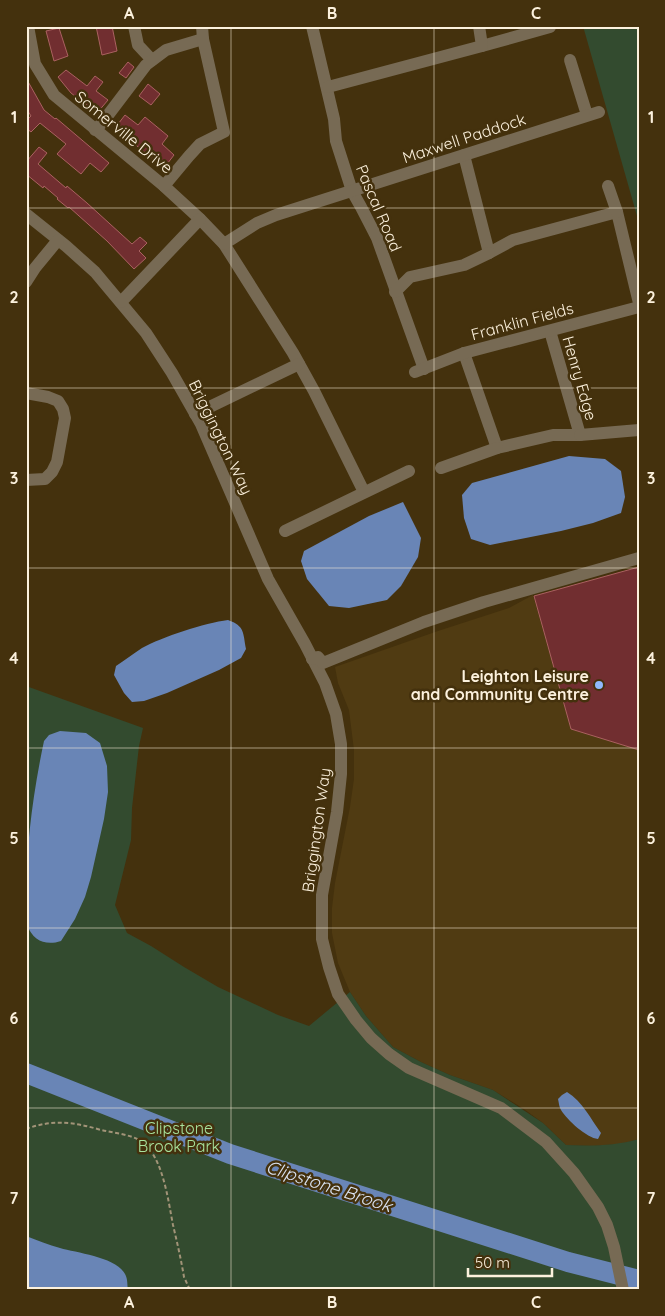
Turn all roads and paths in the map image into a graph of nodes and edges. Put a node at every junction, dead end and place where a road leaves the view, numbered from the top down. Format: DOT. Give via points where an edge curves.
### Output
graph roads {
  1 [pos="28,26"];
  2 [pos="134,26"];
  3 [pos="202,26"];
  4 [pos="312,26"];
  5 [pos="479,26"];
  6 [pos="550,27"];
  7 [pos="204,39"];
  8 [pos="482,46"];
  9 [pos="152,60"];
  10 [pos="570,60"];
  11 [pos="31,65"];
  12 [pos="328,87"];
  13 [pos="95,130"];
  14 [pos="464,155"];
  15 [pos="164,186"];
  16 [pos="608,186"];
  17 [pos="352,192"];
  18 [pos="616,212"];
  19 [pos="26,214"];
  20 [pos="200,219"];
  21 [pos="58,240"];
  22 [pos="224,244"];
  23 [pos="489,253"];
  24 [pos="26,282"];
  25 [pos="395,292"];
  26 [pos="121,302"];
  27 [pos="639,303"];
  28 [pos="639,307"];
  29 [pos="550,331"];
  30 [pos="464,352"];
  31 [pos="299,364"];
  32 [pos="420,371"];
  33 [pos="26,393"];
  34 [pos="195,414"];
  35 [pos="639,430"];
  36 [pos="580,435"];
  37 [pos="497,448"];
  38 [pos="441,468"];
  39 [pos="409,471"];
  40 [pos="26,480"];
  41 [pos="364,492"];
  42 [pos="285,531"];
  43 [pos="639,558"];
  44 [pos="312,659"];
  45 [pos="26,1129"];
  46 [pos="190,1290"];
  47 [pos="623,1290"];
  1 -- 11 [label="street, Somerville Drive"];
  2 -- 9 [label="street" via="138,45"];
  3 -- 7 [label="street"];
  4 -- 12 [label="street, Pascal Road"];
  5 -- 8 [label="street"];
  6 -- 8 [label="street"];
  7 -- 9 [label="street" via="166,50"];
  7 -- 15 [label="street" via="224,132 200,144"];
  8 -- 12 [label="street"];
  9 -- 13 [label="street"];
  10 -- 14 [label="street, Maxwell Paddock" via="593,114"];
  11 -- 13 [label="street, Somerville Drive" via="54,95"];
  12 -- 17 [label="street, Pascal Road" via="336,141"];
  13 -- 15 [label="street, Somerville Drive"];
  14 -- 17 [label="street, Maxwell Paddock"];
  14 -- 23 [label="street"];
  15 -- 20 [label="street, Somerville Drive"];
  16 -- 18 [label="street"];
  17 -- 22 [label="street, Maxwell Paddock" via="276,215"];
  17 -- 25 [label="street, Pascal Road" via="376,238"];
  18 -- 23 [label="street" via="513,240"];
  18 -- 27 [label="street"];
  19 -- 21 [label="street, Briggington Way"];
  20 -- 22 [label="street, Somerville Drive"];
  20 -- 26 [label="street"];
  21 -- 24 [label="street"];
  21 -- 26 [label="street, Briggington Way"];
  22 -- 31 [label="street, Somerville Drive"];
  23 -- 25 [label="street" via="464,265 410,277"];
  25 -- 32 [label="street, Pascal Road"];
  26 -- 34 [label="street, Briggington Way" via="146,333"];
  28 -- 29 [label="street, Franklin Fields"];
  29 -- 30 [label="street, Franklin Fields"];
  29 -- 36 [label="street, Henry Edge"];
  30 -- 32 [label="street, Franklin Fields"];
  30 -- 37 [label="street"];
  31 -- 34 [label="street"];
  31 -- 41 [label="street, Somerville Drive"];
  33 -- 40 [label="street" via="58,401 65,418 57,462 52,472 45,479"];
  34 -- 44 [label="street, Briggington Way" via="268,579"];
  35 -- 36 [label="street, Henry Edge"];
  36 -- 37 [label="street, Henry Edge" via="553,435"];
  37 -- 38 [label="street, Henry Edge"];
  39 -- 41 [label="street"];
  41 -- 42 [label="street"];
  43 -- 44 [label="street" via="484,602 424,622 323,663 318,657"];
  44 -- 47 [label="street, Briggington Way" via="336,714 341,744 337,812 322,895 322,939 338,994 371,1038 389,1054 409,1068 501,1108 546,1142 591,1195 607,1225"];
  45 -- 46 [label="path" via="55,1122 89,1126 140,1141 146,1146 164,1181 184,1277"];
}
